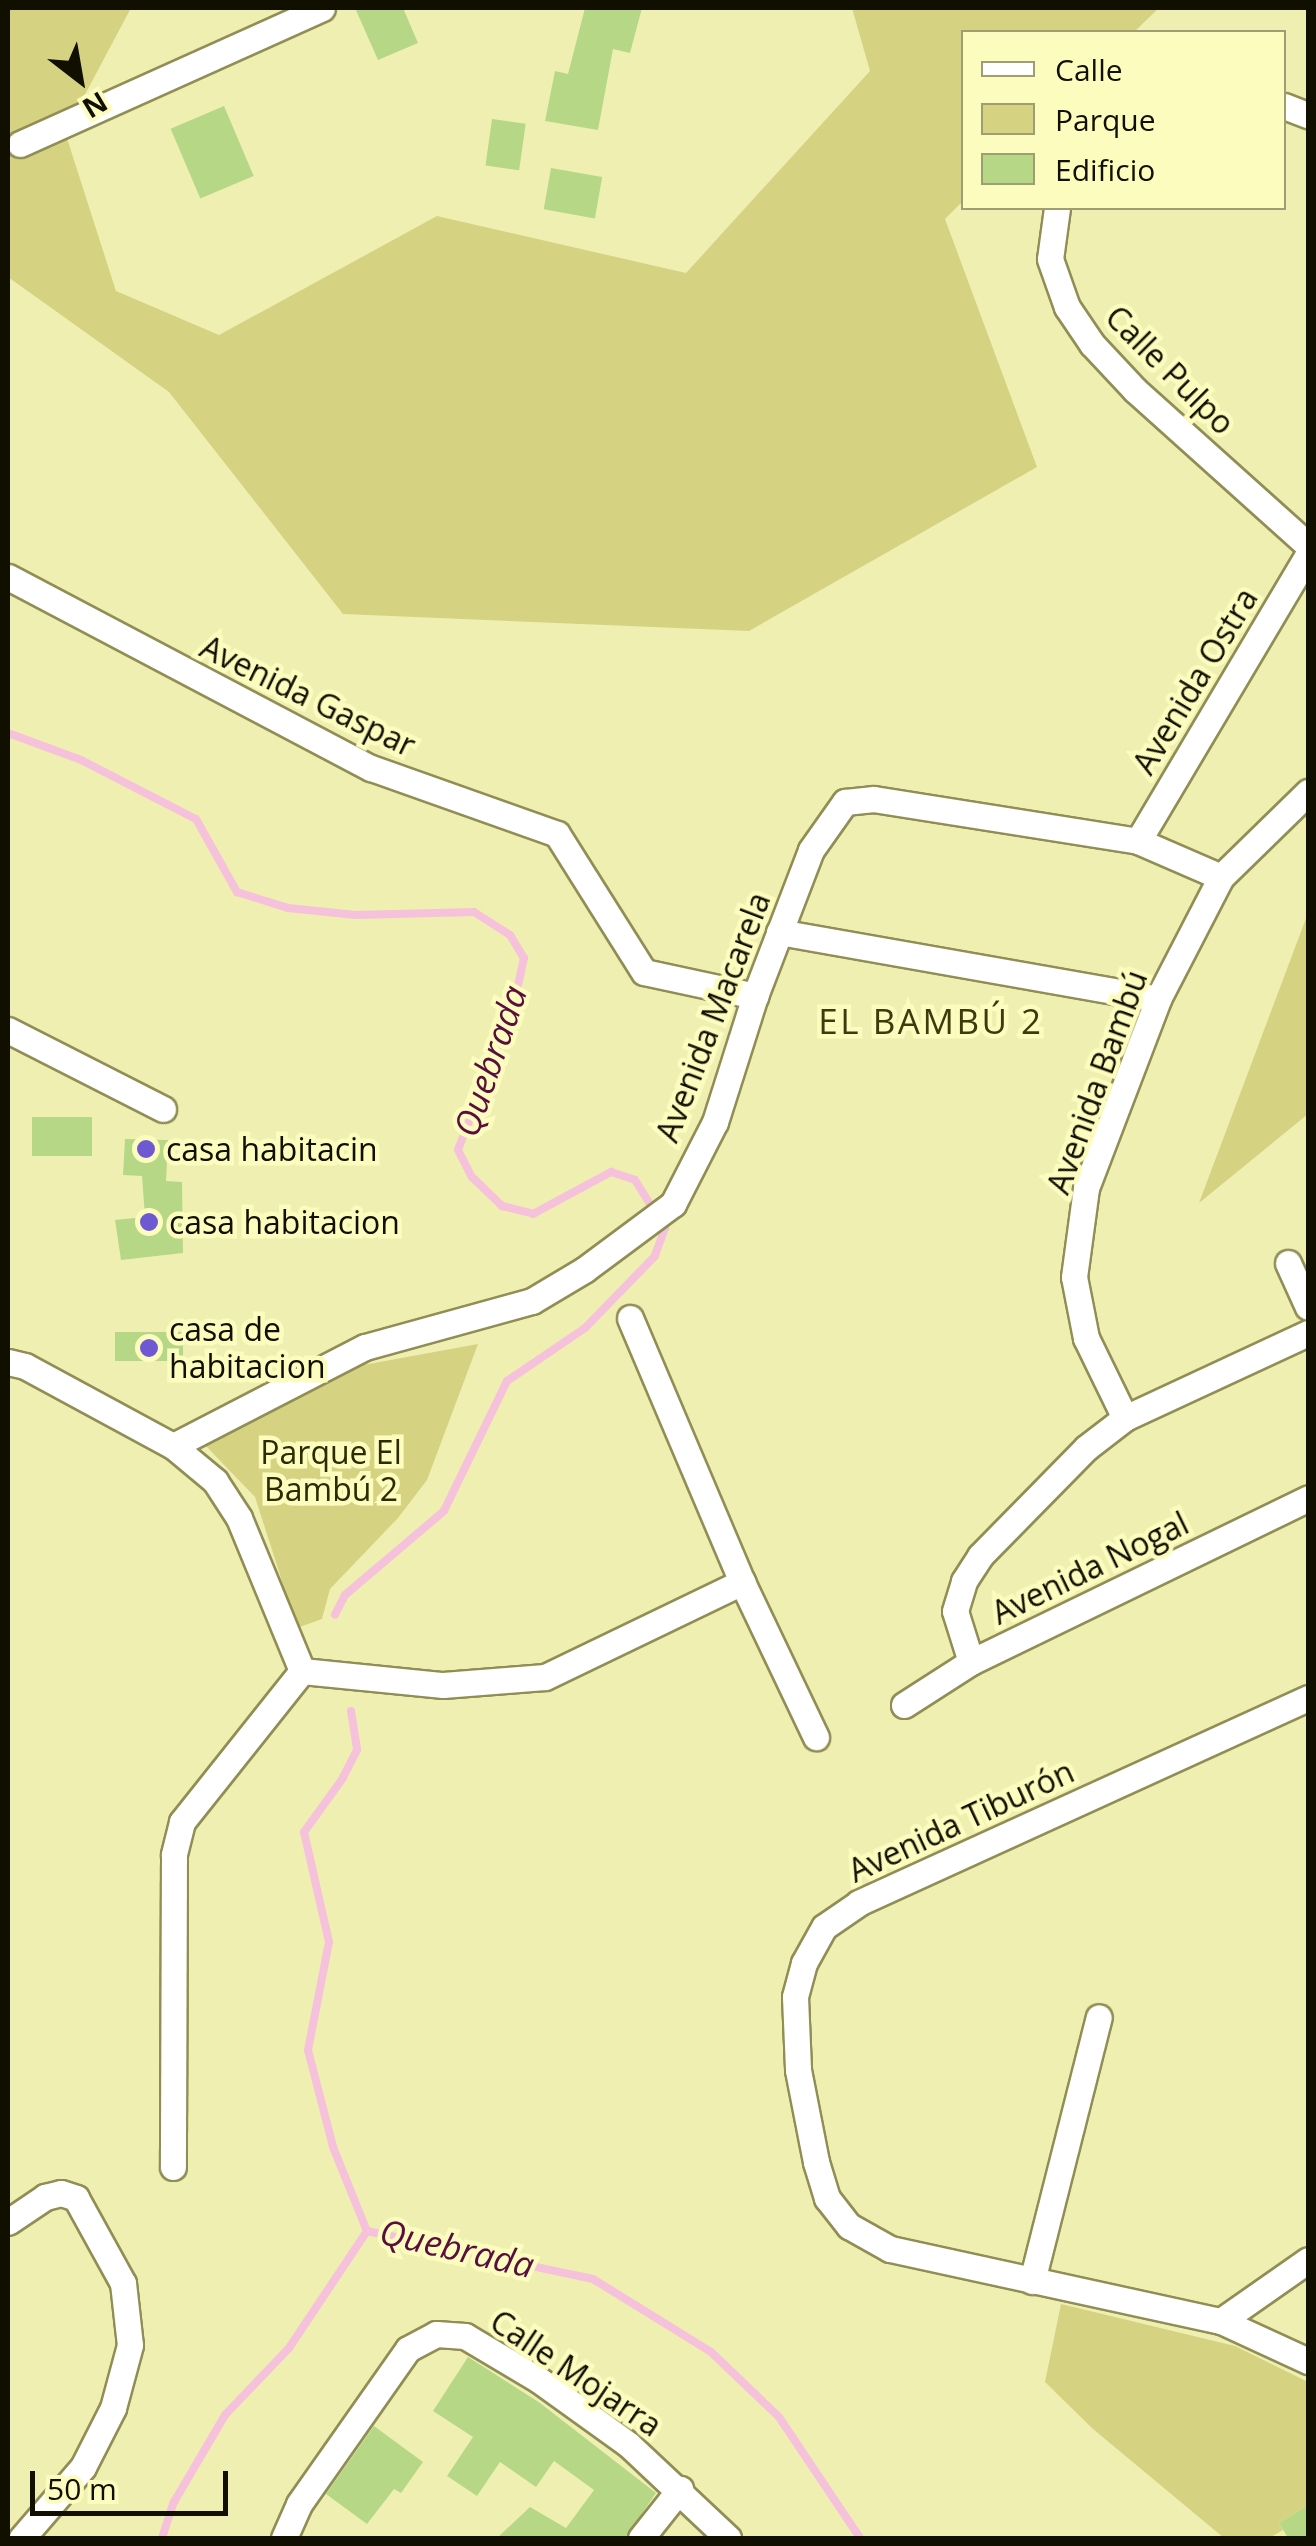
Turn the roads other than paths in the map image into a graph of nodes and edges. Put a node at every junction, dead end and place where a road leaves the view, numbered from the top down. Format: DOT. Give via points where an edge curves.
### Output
graph roads {
  1 [pos="322,8"];
  2 [pos="20,144"];
  3 [pos="1057,210"];
  4 [pos="1308,544"];
  5 [pos="1308,555"];
  6 [pos="8,577"];
  7 [pos="1308,792"];
  8 [pos="1138,841"];
  9 [pos="1221,877"];
  10 [pos="779,932"];
  11 [pos="755,996"];
  12 [pos="1158,999"];
  13 [pos="8,1030"];
  14 [pos="164,1109"];
  15 [pos="1288,1263"];
  16 [pos="1308,1307"];
  17 [pos="630,1318"];
  18 [pos="1308,1334"];
  19 [pos="8,1362"];
  20 [pos="1125,1418"];
  21 [pos="173,1446"];
  22 [pos="1308,1498"];
  23 [pos="742,1582"];
  24 [pos="971,1662"];
  25 [pos="302,1671"];
  26 [pos="1308,1698"];
  27 [pos="904,1706"];
  28 [pos="816,1737"];
  29 [pos="1099,2017"];
  30 [pos="173,2166"];
  31 [pos="8,2222"];
  32 [pos="1308,2260"];
  33 [pos="1032,2281"];
  34 [pos="1221,2321"];
  35 [pos="1308,2361"];
  36 [pos="680,2489"];
  37 [pos="22,2538"];
  38 [pos="284,2538"];
  39 [pos="641,2538"];
  40 [pos="728,2538"];
  1 -- 2 [label="street"];
  3 -- 4 [label="street, Calle Pulpo" via="1050,259 1066,307 1092,344"];
  5 -- 8 [label="street, Avenida Ostra"];
  6 -- 11 [label="street, Avenida Gaspar" via="371,768 557,834 644,972"];
  7 -- 9 [label="street, Avenida Bambú"];
  8 -- 9 [label="street, Avenida Macarela"];
  8 -- 10 [label="street, Avenida Macarela" via="874,799 845,802 811,850"];
  9 -- 12 [label="street, Avenida Bambú"];
  10 -- 11 [label="street, Avenida Macarela"];
  10 -- 12 [label="street"];
  11 -- 21 [label="street, Avenida Macarela" via="715,1122 672,1204 532,1301 364,1347"];
  12 -- 20 [label="street, Avenida Bambú" via="1086,1188 1074,1277 1086,1338"];
  13 -- 14 [label="street"];
  15 -- 16 [label="street"];
  17 -- 23 [label="street"];
  18 -- 20 [label="street"];
  19 -- 21 [label="street"];
  20 -- 24 [label="street" via="1086,1448 980,1556 964,1581 956,1611"];
  21 -- 25 [label="street" via="214,1481 239,1518"];
  22 -- 24 [label="street, Avenida Nogal"];
  23 -- 25 [label="street" via="546,1677 443,1684"];
  23 -- 28 [label="street"];
  24 -- 27 [label="street, Avenida Nogal"];
  25 -- 30 [label="street" via="182,1822 174,1854"];
  26 -- 33 [label="street, Avenida Tiburón" via="858,1903 824,1927 804,1963 796,1997 798,2070 828,2198 849,2226 890,2249"];
  29 -- 33 [label="street"];
  31 -- 37 [label="street" via="45,2196 76,2198 122,2283 130,2344 113,2408 83,2467"];
  32 -- 34 [label="street"];
  33 -- 34 [label="street, Avenida Tiburón"];
  34 -- 35 [label="street, Avenida Tiburón"];
  36 -- 38 [label="street, Calle Mojarra" via="539,2380 465,2336 436,2334 398,2362 299,2504"];
  36 -- 39 [label="street"];
  36 -- 40 [label="street, Calle Mojarra"];
}
